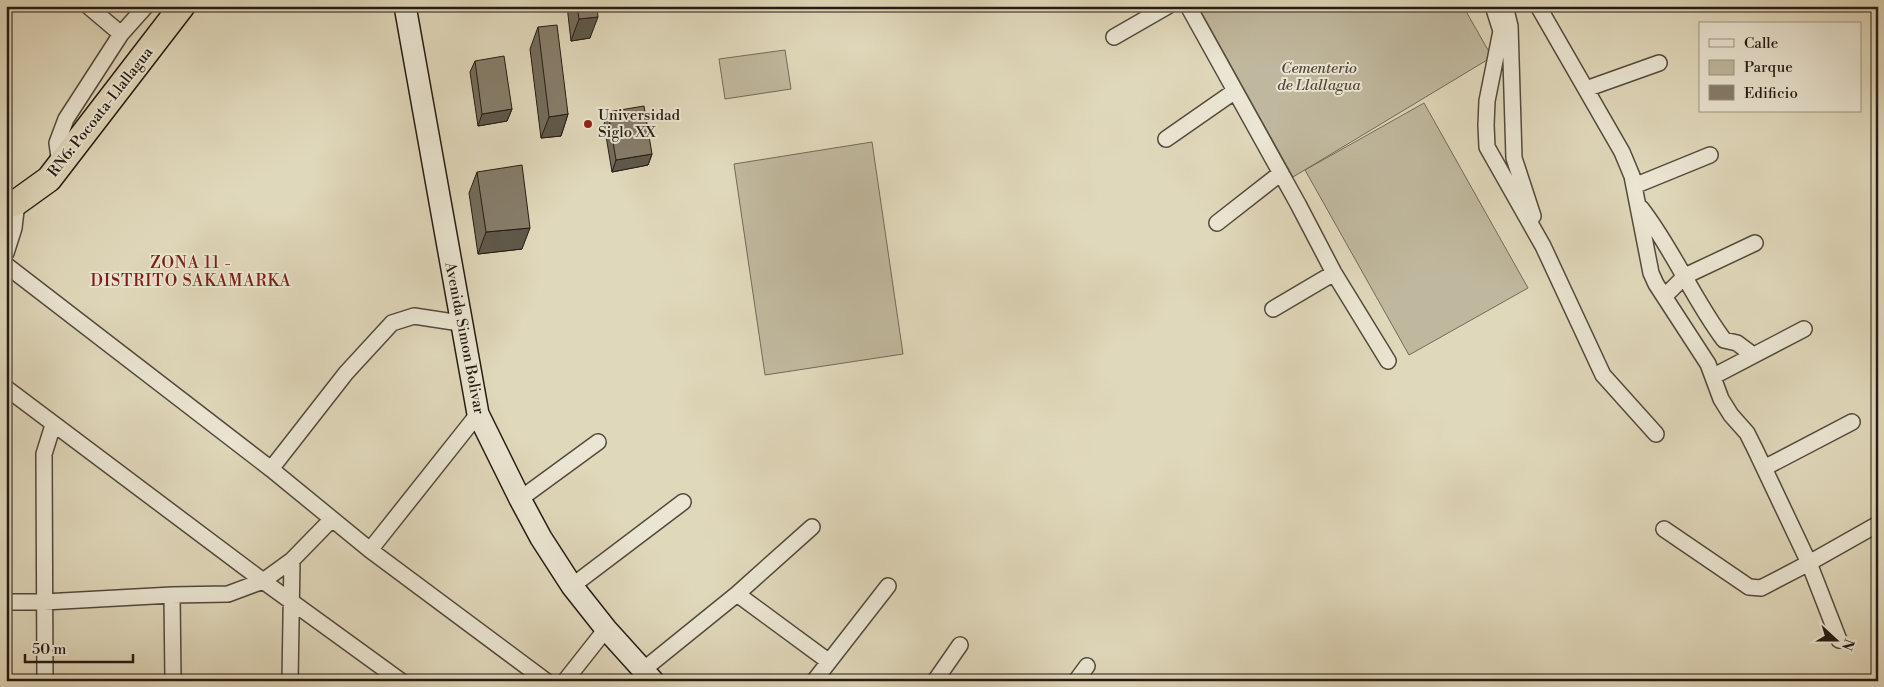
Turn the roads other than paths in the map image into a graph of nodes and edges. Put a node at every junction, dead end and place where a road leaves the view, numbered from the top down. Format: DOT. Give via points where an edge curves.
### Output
graph roads {
  1 [pos="88,6"];
  2 [pos="146,6"];
  3 [pos="182,6"];
  4 [pos="405,6"];
  5 [pos="1168,6"];
  6 [pos="1188,6"];
  7 [pos="1493,6"];
  8 [pos="1505,6"];
  9 [pos="1538,6"];
  10 [pos="122,34"];
  11 [pos="1114,36"];
  12 [pos="1659,63"];
  13 [pos="1586,89"];
  14 [pos="1235,91"];
  15 [pos="1166,139"];
  16 [pos="1710,155"];
  17 [pos="60,164"];
  18 [pos="1281,173"];
  19 [pos="1634,186"];
  20 [pos="12,204"];
  21 [pos="1638,204"];
  22 [pos="1217,223"];
  23 [pos="1755,243"];
  24 [pos="1543,246"];
  25 [pos="6,253"];
  26 [pos="6,265"];
  27 [pos="1334,273"];
  28 [pos="1685,276"];
  29 [pos="1665,296"];
  30 [pos="1273,309"];
  31 [pos="460,323"];
  32 [pos="1804,329"];
  33 [pos="1753,355"];
  34 [pos="1388,361"];
  35 [pos="1714,376"];
  36 [pos="6,388"];
  37 [pos="478,414"];
  38 [pos="1852,422"];
  39 [pos="53,425"];
  40 [pos="1656,434"];
  41 [pos="598,442"];
  42 [pos="1764,468"];
  43 [pos="271,470"];
  44 [pos="520,499"];
  45 [pos="683,502"];
  46 [pos="332,519"];
  47 [pos="1878,524"];
  48 [pos="812,527"];
  49 [pos="1664,529"];
  50 [pos="370,550"];
  51 [pos="292,560"];
  52 [pos="1809,563"];
  53 [pos="263,581"];
  54 [pos="572,586"];
  55 [pos="888,586"];
  56 [pos="737,594"];
  57 [pos="172,595"];
  58 [pos="292,601"];
  59 [pos="6,602"];
  60 [pos="44,602"];
  61 [pos="606,629"];
  62 [pos="1839,640"];
  63 [pos="960,644"];
  64 [pos="828,661"];
  65 [pos="1087,666"];
  66 [pos="648,676"];
  67 [pos="45,681"];
  68 [pos="173,681"];
  69 [pos="290,681"];
  70 [pos="401,681"];
  71 [pos="546,681"];
  72 [pos="565,681"];
  73 [pos="814,681"];
  74 [pos="934,681"];
  75 [pos="1076,681"];
  1 -- 10 [label="street"];
  2 -- 10 [label="street"];
  3 -- 17 [label="highway, RN6: Pocoata-Llallagua"];
  4 -- 31 [label="main road, Avenida Simon Bolivar"];
  5 -- 11 [label="street"];
  6 -- 14 [label="street"];
  7 -- 24 [label="street" via="1501,32 1487,102 1487,147"];
  8 -- 24 [label="street" via="1510,26 1514,158"];
  9 -- 13 [label="street"];
  10 -- 17 [label="street" via="66,119 57,143"];
  12 -- 13 [label="street"];
  13 -- 19 [label="street" via="1622,152"];
  14 -- 15 [label="street"];
  14 -- 18 [label="street"];
  16 -- 19 [label="street"];
  17 -- 20 [label="highway, RN6: Pocoata-Llallagua" via="49,179"];
  18 -- 22 [label="street"];
  18 -- 27 [label="street"];
  19 -- 21 [label="street"];
  20 -- 25 [label="street" via="14,228"];
  21 -- 28 [label="street"];
  21 -- 29 [label="street" via="1651,273"];
  23 -- 28 [label="street"];
  24 -- 40 [label="street" via="1603,375"];
  26 -- 43 [label="street"];
  27 -- 30 [label="street"];
  27 -- 34 [label="street"];
  28 -- 29 [label="street"];
  28 -- 33 [label="street" via="1710,322 1724,340 1737,343"];
  29 -- 35 [label="street"];
  31 -- 37 [label="main road, Avenida Simon Bolivar"];
  31 -- 43 [label="street" via="414,316 392,323 346,373"];
  32 -- 33 [label="street"];
  33 -- 35 [label="street"];
  35 -- 42 [label="street" via="1721,399 1730,415 1747,433"];
  36 -- 39 [label="street"];
  37 -- 44 [label="main road, Avenida Simon Bolivar"];
  37 -- 50 [label="street"];
  38 -- 42 [label="street"];
  39 -- 53 [label="street"];
  39 -- 60 [label="street" via="44,454"];
  41 -- 44 [label="street"];
  42 -- 52 [label="street"];
  43 -- 46 [label="street"];
  44 -- 54 [label="main road, Avenida Simon Bolivar"];
  45 -- 54 [label="street"];
  46 -- 50 [label="street"];
  46 -- 51 [label="street"];
  47 -- 52 [label="street"];
  48 -- 56 [label="street"];
  49 -- 52 [label="street" via="1749,587 1761,588"];
  50 -- 71 [label="street"];
  51 -- 53 [label="street"];
  51 -- 58 [label="street"];
  52 -- 62 [label="street"];
  53 -- 57 [label="street" via="228,594"];
  53 -- 58 [label="street"];
  54 -- 61 [label="main road, Avenida Simon Bolivar"];
  55 -- 64 [label="street"];
  56 -- 64 [label="street"];
  56 -- 66 [label="street"];
  57 -- 60 [label="street"];
  57 -- 68 [label="street"];
  58 -- 69 [label="street"];
  58 -- 70 [label="street"];
  59 -- 60 [label="street"];
  60 -- 67 [label="street"];
  61 -- 66 [label="main road, Avenida Simon Bolivar"];
  61 -- 72 [label="street"];
  63 -- 74 [label="street"];
  64 -- 73 [label="street"];
  65 -- 75 [label="street"];
}
